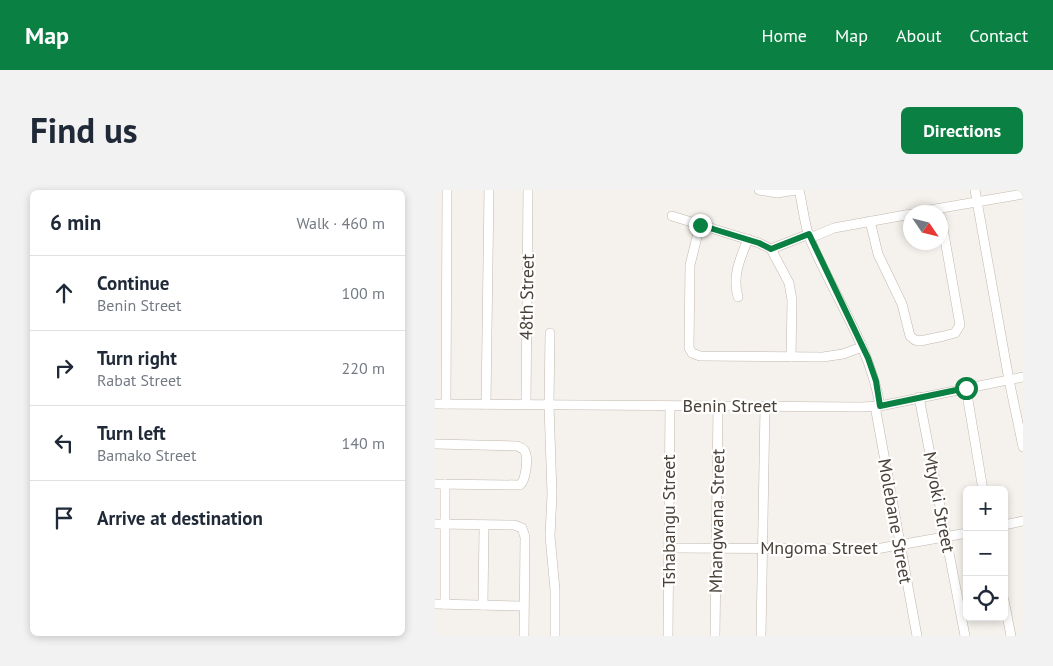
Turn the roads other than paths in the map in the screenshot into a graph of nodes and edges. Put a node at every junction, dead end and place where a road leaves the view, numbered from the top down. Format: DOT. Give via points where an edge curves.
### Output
graph roads {
  1 [pos="447,190"];
  2 [pos="489,190"];
  3 [pos="529,190"];
  4 [pos="759,190"];
  5 [pos="798,190"];
  6 [pos="975,190"];
  7 [pos="1023,192"];
  8 [pos="976,202"];
  9 [pos="948,211"];
  10 [pos="903,215"];
  11 [pos="672,216"];
  12 [pos="870,221"];
  13 [pos="700,225"];
  14 [pos="809,236"];
  15 [pos="748,239"];
  16 [pos="771,249"];
  17 [pos="947,250"];
  18 [pos="738,297"];
  19 [pos="550,333"];
  20 [pos="862,347"];
  21 [pos="791,357"];
  22 [pos="1023,377"];
  23 [pos="1009,380"];
  24 [pos="966,388"];
  25 [pos="919,397"];
  26 [pos="435,404"];
  27 [pos="446,404"];
  28 [pos="486,404"];
  29 [pos="526,404"];
  30 [pos="549,405"];
  31 [pos="718,406"];
  32 [pos="765,406"];
  33 [pos="878,406"];
  34 [pos="670,407"];
  35 [pos="435,444"];
  36 [pos="1023,446"];
  37 [pos="435,484"];
  38 [pos="445,484"];
  39 [pos="982,486"];
  40 [pos="1023,522"];
  41 [pos="440,524"];
  42 [pos="1008,524"];
  43 [pos="485,525"];
  44 [pos="963,534"];
  45 [pos="947,537"];
  46 [pos="899,546"];
  47 [pos="717,547"];
  48 [pos="669,548"];
  49 [pos="762,548"];
  50 [pos="440,604"];
  51 [pos="483,604"];
  52 [pos="523,606"];
  53 [pos="1008,621"];
  54 [pos="524,636"];
  55 [pos="555,636"];
  56 [pos="668,636"];
  57 [pos="715,636"];
  58 [pos="761,636"];
  59 [pos="917,636"];
  60 [pos="965,636"];
  61 [pos="1011,636"];
  1 -- 27 [label="street"];
  2 -- 28 [label="street"];
  3 -- 29 [label="street, 48th Street"];
  4 -- 5 [label="street" via="777,193"];
  5 -- 14 [label="street, Molebane Street"];
  6 -- 8 [label="street"];
  7 -- 8 [label="street"];
  8 -- 9 [label="street"];
  8 -- 23 [label="street"];
  10 -- 12 [label="street"];
  11 -- 13 [label="street"];
  12 -- 14 [label="street"];
  12 -- 17 [label="street" via="877,254 902,304 910,336 915,340 952,334 960,325"];
  13 -- 15 [label="street"];
  13 -- 21 [label="street" via="690,265 689,348 692,353 700,356"];
  14 -- 16 [label="street"];
  14 -- 20 [label="street, Molebane Street"];
  15 -- 16 [label="street"];
  15 -- 18 [label="street" via="736,273"];
  16 -- 21 [label="street" via="791,289"];
  19 -- 30 [label="street"];
  20 -- 21 [label="street" via="838,355"];
  20 -- 33 [label="street, Molebane Street" via="872,369"];
  22 -- 23 [label="street, Benin Street"];
  23 -- 24 [label="street, Benin Street"];
  23 -- 36 [label="street"];
  24 -- 25 [label="street, Benin Street"];
  24 -- 39 [label="street"];
  25 -- 33 [label="street, Benin Street"];
  25 -- 45 [label="street, Mtyoki Street"];
  26 -- 27 [label="street, Benin Street"];
  27 -- 28 [label="street, Benin Street"];
  28 -- 29 [label="street, Benin Street"];
  29 -- 30 [label="street, Benin Street"];
  30 -- 34 [label="street, Benin Street"];
  30 -- 55 [label="street"];
  31 -- 32 [label="street, Benin Street"];
  31 -- 34 [label="street, Benin Street"];
  31 -- 47 [label="street, Mhangwana Street"];
  32 -- 33 [label="street, Benin Street"];
  32 -- 49 [label="street"];
  33 -- 46 [label="street, Molebane Street"];
  34 -- 48 [label="street, Tshabangu Street"];
  35 -- 38 [label="street" via="517,446 526,454 526,476 520,485"];
  37 -- 38 [label="street"];
  38 -- 41 [label="street"];
  40 -- 42 [label="street"];
  41 -- 43 [label="street"];
  41 -- 50 [label="street"];
  43 -- 51 [label="street"];
  43 -- 52 [label="street" via="516,525 524,530"];
  44 -- 45 [label="street, Mngoma Street"];
  45 -- 46 [label="street, Mngoma Street"];
  45 -- 60 [label="street, Mtyoki Street"];
  46 -- 49 [label="street, Mngoma Street" via="876,549"];
  46 -- 59 [label="street, Molebane Street"];
  47 -- 48 [label="street, Mngoma Street"];
  47 -- 49 [label="street, Mngoma Street"];
  47 -- 57 [label="street, Mhangwana Street"];
  48 -- 56 [label="street, Tshabangu Street"];
  49 -- 58 [label="street"];
  50 -- 51 [label="street"];
  51 -- 52 [label="street"];
  52 -- 54 [label="street"];
  53 -- 61 [label="street"];
}
